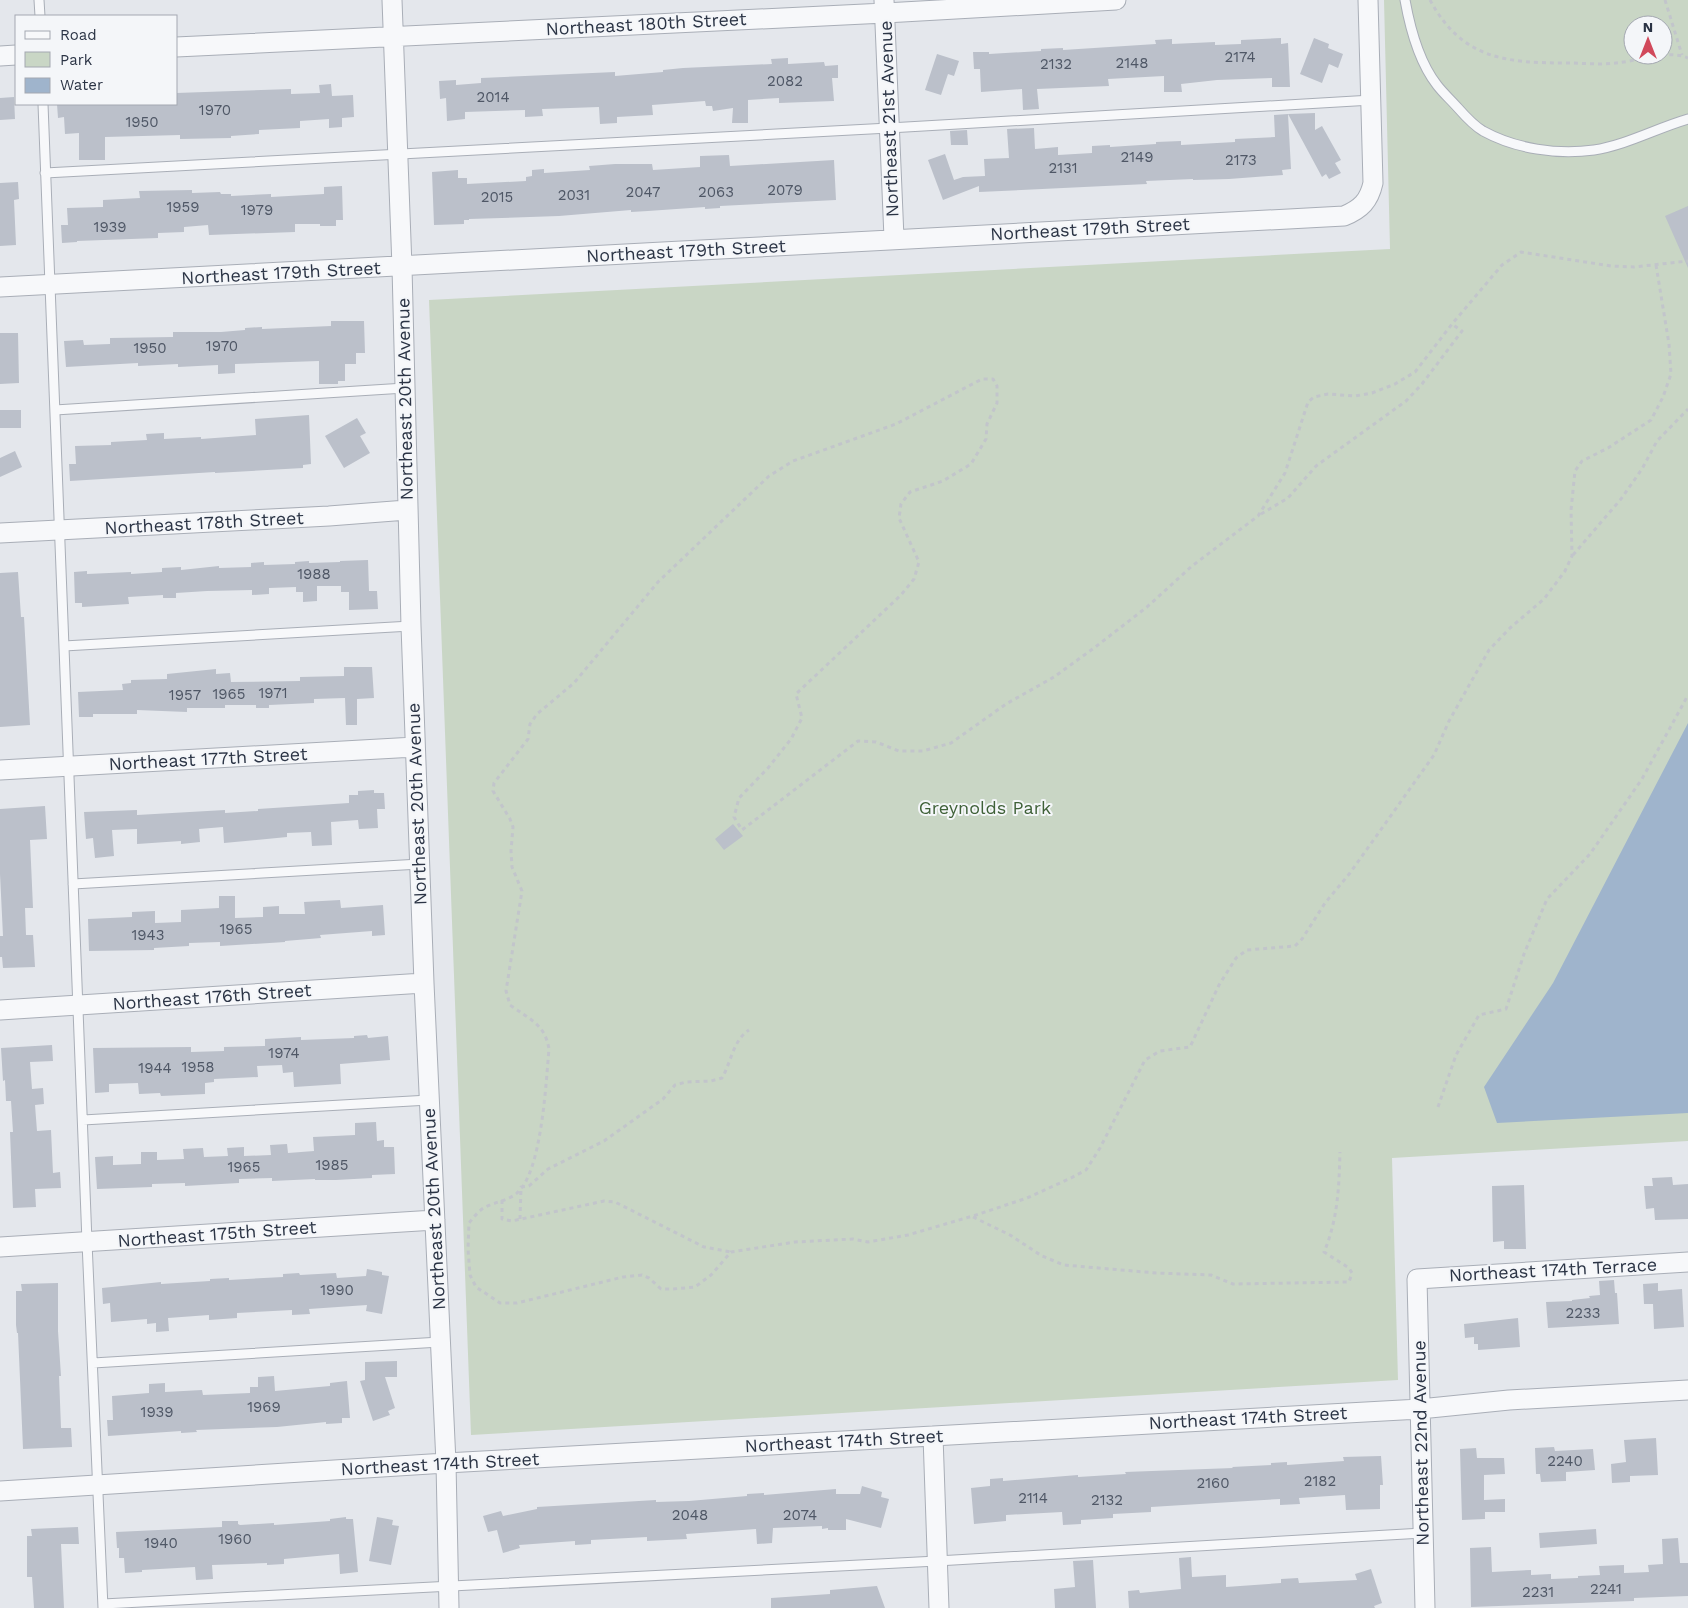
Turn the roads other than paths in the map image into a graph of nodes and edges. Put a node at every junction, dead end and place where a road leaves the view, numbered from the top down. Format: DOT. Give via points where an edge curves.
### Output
graph roads {
  1 [pos="39,0"];
  2 [pos="392,0"];
  3 [pos="1116,0"];
  4 [pos="1368,0"];
  5 [pos="1405,0"];
  6 [pos="884,6"];
  7 [pos="40,15"];
  8 [pos="394,35"];
  9 [pos="178,47"];
  10 [pos="15,55"];
  11 [pos="0,56"];
  12 [pos="1372,100"];
  13 [pos="43,105"];
  14 [pos="1688,119"];
  15 [pos="889,128"];
  16 [pos="398,154"];
  17 [pos="45,173"];
  18 [pos="894,238"];
  19 [pos="402,268"];
  20 [pos="50,285"];
  21 [pos="0,287"];
  22 [pos="405,388"];
  23 [pos="55,410"];
  24 [pos="407,510"];
  25 [pos="60,530"];
  26 [pos="0,533"];
  27 [pos="411,626"];
  28 [pos="64,646"];
  29 [pos="415,747"];
  30 [pos="68,767"];
  31 [pos="0,770"];
  32 [pos="420,864"];
  33 [pos="73,884"];
  34 [pos="424,983"];
  35 [pos="79,1005"];
  36 [pos="0,1010"];
  37 [pos="429,1100"];
  38 [pos="83,1120"];
  39 [pos="435,1220"];
  40 [pos="87,1242"];
  41 [pos="0,1247"];
  42 [pos="1688,1262"];
  43 [pos="1417,1279"];
  44 [pos="440,1342"];
  45 [pos="93,1363"];
  46 [pos="1688,1390"];
  47 [pos="1420,1409"];
  48 [pos="933,1436"];
  49 [pos="446,1463"];
  50 [pos="99,1485"];
  51 [pos="0,1492"];
  52 [pos="1423,1533"];
  53 [pos="937,1561"];
  54 [pos="449,1586"];
  55 [pos="103,1606"];
  56 [pos="449,1608"];
  57 [pos="939,1608"];
  58 [pos="1425,1608"];
  1 -- 7 [label="lane"];
  2 -- 8 [label="street, Northeast 20th Avenue"];
  3 -- 6 [label="street, Northeast 180th Street"];
  4 -- 12 [label="street"];
  5 -- 14 [label="lane" via="1418,47 1437,85 1471,122 1490,134 1542,150 1585,151 1611,146"];
  6 -- 8 [label="street, Northeast 180th Street"];
  6 -- 15 [label="street, Northeast 21st Avenue"];
  8 -- 9 [label="street, Northeast 180th Street"];
  8 -- 16 [label="street, Northeast 20th Avenue"];
  10 -- 11 [label="street"];
  12 -- 15 [label="lane"];
  12 -- 18 [label="street, Northeast 179th Street" via="1374,173 1371,192 1362,207 1344,216"];
  13 -- 17 [label="lane"];
  15 -- 16 [label="lane"];
  15 -- 18 [label="street, Northeast 21st Avenue"];
  16 -- 17 [label="lane"];
  16 -- 19 [label="street, Northeast 20th Avenue"];
  17 -- 20 [label="lane"];
  18 -- 19 [label="street, Northeast 179th Street"];
  19 -- 20 [label="street, Northeast 179th Street"];
  19 -- 22 [label="street, Northeast 20th Avenue"];
  20 -- 21 [label="street, Northeast 179th Street"];
  20 -- 23 [label="lane"];
  22 -- 23 [label="lane"];
  22 -- 24 [label="street, Northeast 20th Avenue"];
  23 -- 25 [label="lane"];
  24 -- 25 [label="street, Northeast 178th Street"];
  24 -- 27 [label="street, Northeast 20th Avenue"];
  25 -- 26 [label="street, Northeast 178th Street"];
  25 -- 28 [label="lane"];
  27 -- 28 [label="lane"];
  27 -- 29 [label="street, Northeast 20th Avenue"];
  28 -- 30 [label="lane"];
  29 -- 30 [label="street, Northeast 177th Street"];
  29 -- 32 [label="street, Northeast 20th Avenue"];
  30 -- 31 [label="street, Northeast 177th Street"];
  30 -- 33 [label="lane"];
  32 -- 33 [label="lane"];
  32 -- 34 [label="street, Northeast 20th Avenue"];
  33 -- 35 [label="lane"];
  34 -- 35 [label="street, Northeast 176th Street"];
  34 -- 37 [label="street, Northeast 20th Avenue"];
  35 -- 36 [label="street, Northeast 176th Street"];
  35 -- 38 [label="lane"];
  37 -- 38 [label="lane"];
  37 -- 39 [label="street, Northeast 20th Avenue"];
  38 -- 40 [label="lane"];
  39 -- 40 [label="street, Northeast 175th Street"];
  39 -- 44 [label="street, Northeast 20th Avenue"];
  40 -- 41 [label="street, Northeast 175th Street"];
  40 -- 45 [label="lane"];
  42 -- 43 [label="street, Northeast 174th Terrace"];
  43 -- 47 [label="street, Northeast 22nd Avenue"];
  44 -- 45 [label="lane"];
  44 -- 49 [label="street, Northeast 20th Avenue"];
  45 -- 50 [label="lane"];
  46 -- 47 [label="street, Northeast 174th Street" via="1509,1400"];
  47 -- 48 [label="street, Northeast 174th Street"];
  47 -- 52 [label="street, Northeast 22nd Avenue"];
  48 -- 49 [label="street, Northeast 174th Street"];
  48 -- 53 [label="street"];
  49 -- 50 [label="street, Northeast 174th Street"];
  49 -- 54 [label="street, Northeast 20th Avenue"];
  50 -- 51 [label="street, Northeast 174th Street"];
  50 -- 55 [label="lane"];
  52 -- 53 [label="lane"];
  52 -- 58 [label="street, Northeast 22nd Avenue"];
  53 -- 54 [label="lane"];
  53 -- 57 [label="street"];
  54 -- 55 [label="lane"];
  54 -- 56 [label="street, Northeast 20th Avenue"];
}
